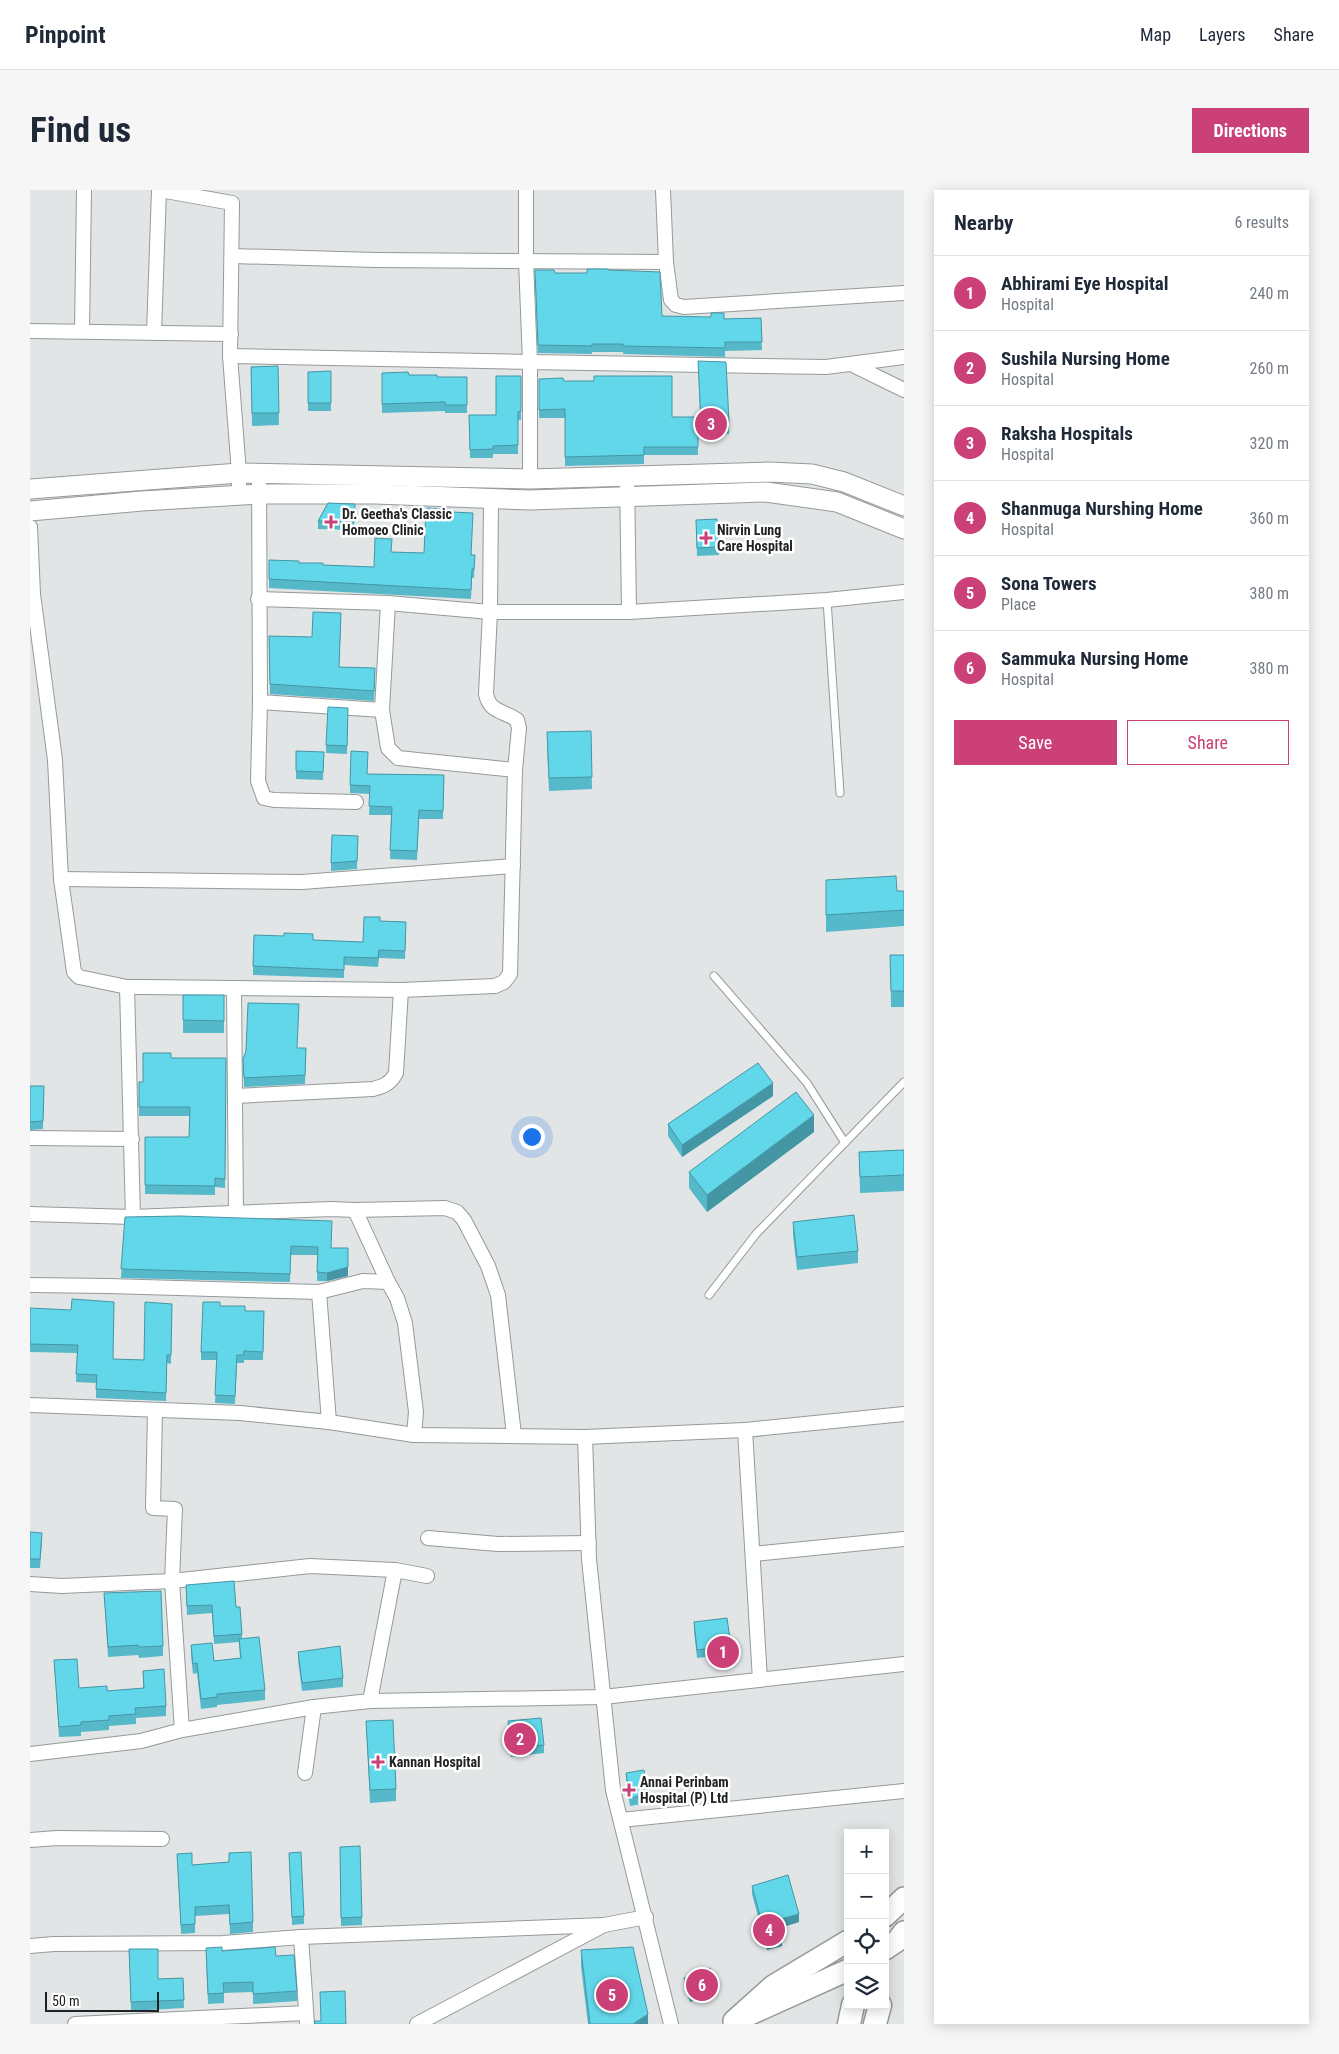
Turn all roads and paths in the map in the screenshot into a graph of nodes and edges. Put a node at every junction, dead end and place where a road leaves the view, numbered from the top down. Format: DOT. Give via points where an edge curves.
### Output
graph roads {
  1 [pos="84,190"];
  2 [pos="160,190"];
  3 [pos="526,190"];
  4 [pos="663,190"];
  5 [pos="232,197"];
  6 [pos="232,256"];
  7 [pos="526,261"];
  8 [pos="666,262"];
  9 [pos="904,294"];
  10 [pos="30,331"];
  11 [pos="82,331"];
  12 [pos="154,333"];
  13 [pos="231,334"];
  14 [pos="230,356"];
  15 [pos="904,357"];
  16 [pos="530,362"];
  17 [pos="850,364"];
  18 [pos="904,390"];
  19 [pos="239,473"];
  20 [pos="259,473"];
  21 [pos="627,476"];
  22 [pos="530,478"];
  23 [pos="30,489"];
  24 [pos="260,494"];
  25 [pos="239,496"];
  26 [pos="628,496"];
  27 [pos="491,500"];
  28 [pos="904,506"];
  29 [pos="30,511"];
  30 [pos="30,527"];
  31 [pos="904,529"];
  32 [pos="904,592"];
  33 [pos="258,600"];
  34 [pos="826,600"];
  35 [pos="388,603"];
  36 [pos="490,612"];
  37 [pos="629,612"];
  38 [pos="260,702"];
  39 [pos="382,710"];
  40 [pos="515,770"];
  41 [pos="840,793"];
  42 [pos="356,802"];
  43 [pos="513,866"];
  44 [pos="61,879"];
  45 [pos="714,976"];
  46 [pos="127,987"];
  47 [pos="234,988"];
  48 [pos="401,990"];
  49 [pos="904,1082"];
  50 [pos="235,1096"];
  51 [pos="30,1138"];
  52 [pos="132,1139"];
  53 [pos="845,1143"];
  54 [pos="355,1210"];
  55 [pos="30,1214"];
  56 [pos="236,1214"];
  57 [pos="133,1216"];
  58 [pos="388,1282"];
  59 [pos="30,1285"];
  60 [pos="319,1292"];
  61 [pos="708,1295"];
  62 [pos="30,1405"];
  63 [pos="155,1411"];
  64 [pos="904,1414"];
  65 [pos="329,1422"];
  66 [pos="745,1430"];
  67 [pos="414,1435"];
  68 [pos="514,1435"];
  69 [pos="585,1437"];
  70 [pos="428,1538"];
  71 [pos="904,1539"];
  72 [pos="589,1543"];
  73 [pos="753,1554"];
  74 [pos="395,1570"];
  75 [pos="427,1576"];
  76 [pos="172,1581"];
  77 [pos="30,1584"];
  78 [pos="904,1664"];
  79 [pos="760,1680"];
  80 [pos="603,1697"];
  81 [pos="370,1701"];
  82 [pos="314,1707"];
  83 [pos="182,1730"];
  84 [pos="30,1754"];
  85 [pos="305,1773"];
  86 [pos="904,1791"];
  87 [pos="621,1820"];
  88 [pos="30,1840"];
  89 [pos="162,1840"];
  90 [pos="904,1898"];
  91 [pos="889,1912"];
  92 [pos="646,1917"];
  93 [pos="604,1925"];
  94 [pos="302,1938"];
  95 [pos="844,1943"];
  96 [pos="30,1946"];
  97 [pos="844,1972"];
  98 [pos="852,2009"];
  99 [pos="879,2009"];
  100 [pos="306,2019"];
  101 [pos="731,2022"];
  102 [pos="75,2024"];
  103 [pos="417,2024"];
  104 [pos="671,2024"];
  105 [pos="849,2024"];
  106 [pos="876,2024"];
  1 -- 11 [label="street"];
  2 -- 5 [label="street"];
  2 -- 12 [label="street"];
  3 -- 7 [label="street"];
  4 -- 8 [label="street"];
  5 -- 6 [label="street"];
  6 -- 7 [label="street"];
  6 -- 13 [label="street"];
  7 -- 8 [label="street"];
  7 -- 16 [label="street"];
  8 -- 9 [label="street" via="671,300 676,305"];
  10 -- 11 [label="street"];
  11 -- 12 [label="street"];
  12 -- 13 [label="street"];
  13 -- 14 [label="street"];
  14 -- 16 [label="street"];
  14 -- 19 [label="street"];
  15 -- 17 [label="street"];
  16 -- 17 [label="street" via="826,367"];
  16 -- 22 [label="street"];
  17 -- 18 [label="street"];
  19 -- 20 [label="main road"];
  19 -- 23 [label="main road"];
  19 -- 25 [label="street"];
  20 -- 22 [label="main road"];
  20 -- 24 [label="street"];
  21 -- 22 [label="main road"];
  21 -- 26 [label="street"];
  21 -- 28 [label="main road" via="812,474 844,482"];
  24 -- 25 [label="main road"];
  24 -- 27 [label="main road" via="376,494"];
  24 -- 33 [label="street"];
  25 -- 29 [label="main road"];
  26 -- 27 [label="main road"];
  26 -- 31 [label="main road" via="766,492 806,496 837,502"];
  26 -- 37 [label="street"];
  27 -- 36 [label="street"];
  30 -- 44 [label="street" via="33,594 55,760"];
  32 -- 34 [label="street"];
  33 -- 35 [label="street"];
  33 -- 38 [label="street"];
  34 -- 37 [label="street"];
  34 -- 41 [label="lane"];
  35 -- 36 [label="street"];
  35 -- 39 [label="street"];
  36 -- 37 [label="street"];
  36 -- 40 [label="street" via="487,702 517,720"];
  38 -- 39 [label="street"];
  38 -- 42 [label="street" via="258,781 264,798"];
  39 -- 40 [label="street" via="388,748 398,758"];
  40 -- 43 [label="street"];
  43 -- 44 [label="street" via="302,882"];
  43 -- 48 [label="street" via="510,974 504,982 494,986"];
  44 -- 46 [label="street" via="74,972"];
  45 -- 53 [label="lane" via="807,1083"];
  46 -- 47 [label="street"];
  46 -- 52 [label="street"];
  47 -- 48 [label="street"];
  47 -- 50 [label="street"];
  48 -- 50 [label="street" via="396,1074 385,1086"];
  49 -- 53 [label="lane"];
  50 -- 56 [label="street"];
  51 -- 52 [label="street"];
  52 -- 57 [label="street"];
  53 -- 61 [label="lane" via="756,1234"];
  54 -- 56 [label="street"];
  54 -- 58 [label="street"];
  54 -- 68 [label="street" via="445,1208 464,1220 488,1266 498,1295"];
  55 -- 57 [label="street"];
  56 -- 57 [label="street"];
  58 -- 60 [label="street" via="363,1281"];
  58 -- 67 [label="street" via="405,1324 416,1412"];
  59 -- 60 [label="street"];
  60 -- 65 [label="street"];
  62 -- 63 [label="street"];
  63 -- 65 [label="street" via="240,1413"];
  63 -- 76 [label="street" via="152,1508 175,1509"];
  64 -- 66 [label="street"];
  65 -- 67 [label="street"];
  66 -- 69 [label="street"];
  66 -- 73 [label="street"];
  67 -- 68 [label="street"];
  68 -- 69 [label="street"];
  69 -- 72 [label="street"];
  70 -- 72 [label="street" via="498,1544"];
  71 -- 73 [label="street"];
  72 -- 80 [label="street"];
  73 -- 79 [label="street"];
  74 -- 75 [label="street"];
  74 -- 76 [label="street" via="310,1566"];
  74 -- 81 [label="street"];
  76 -- 77 [label="street" via="62,1586"];
  76 -- 83 [label="street"];
  78 -- 79 [label="street"];
  79 -- 80 [label="street"];
  80 -- 81 [label="street"];
  80 -- 87 [label="street" via="614,1790"];
  81 -- 82 [label="street"];
  82 -- 83 [label="street"];
  82 -- 85 [label="street"];
  83 -- 84 [label="street" via="141,1741"];
  86 -- 87 [label="street"];
  87 -- 92 [label="street"];
  88 -- 89 [label="street"];
  90 -- 91 [label="main road"];
  92 -- 93 [label="street"];
  92 -- 104 [label="street"];
  93 -- 94 [label="street"];
  93 -- 103 [label="street"];
  94 -- 96 [label="street" via="223,1943"];
  94 -- 100 [label="street"];
  95 -- 101 [label="main road" via="773,1986"];
  97 -- 101 [label="main road"];
  98 -- 105 [label="highway"];
  99 -- 106 [label="highway"];
  100 -- 102 [label="street"];
}
